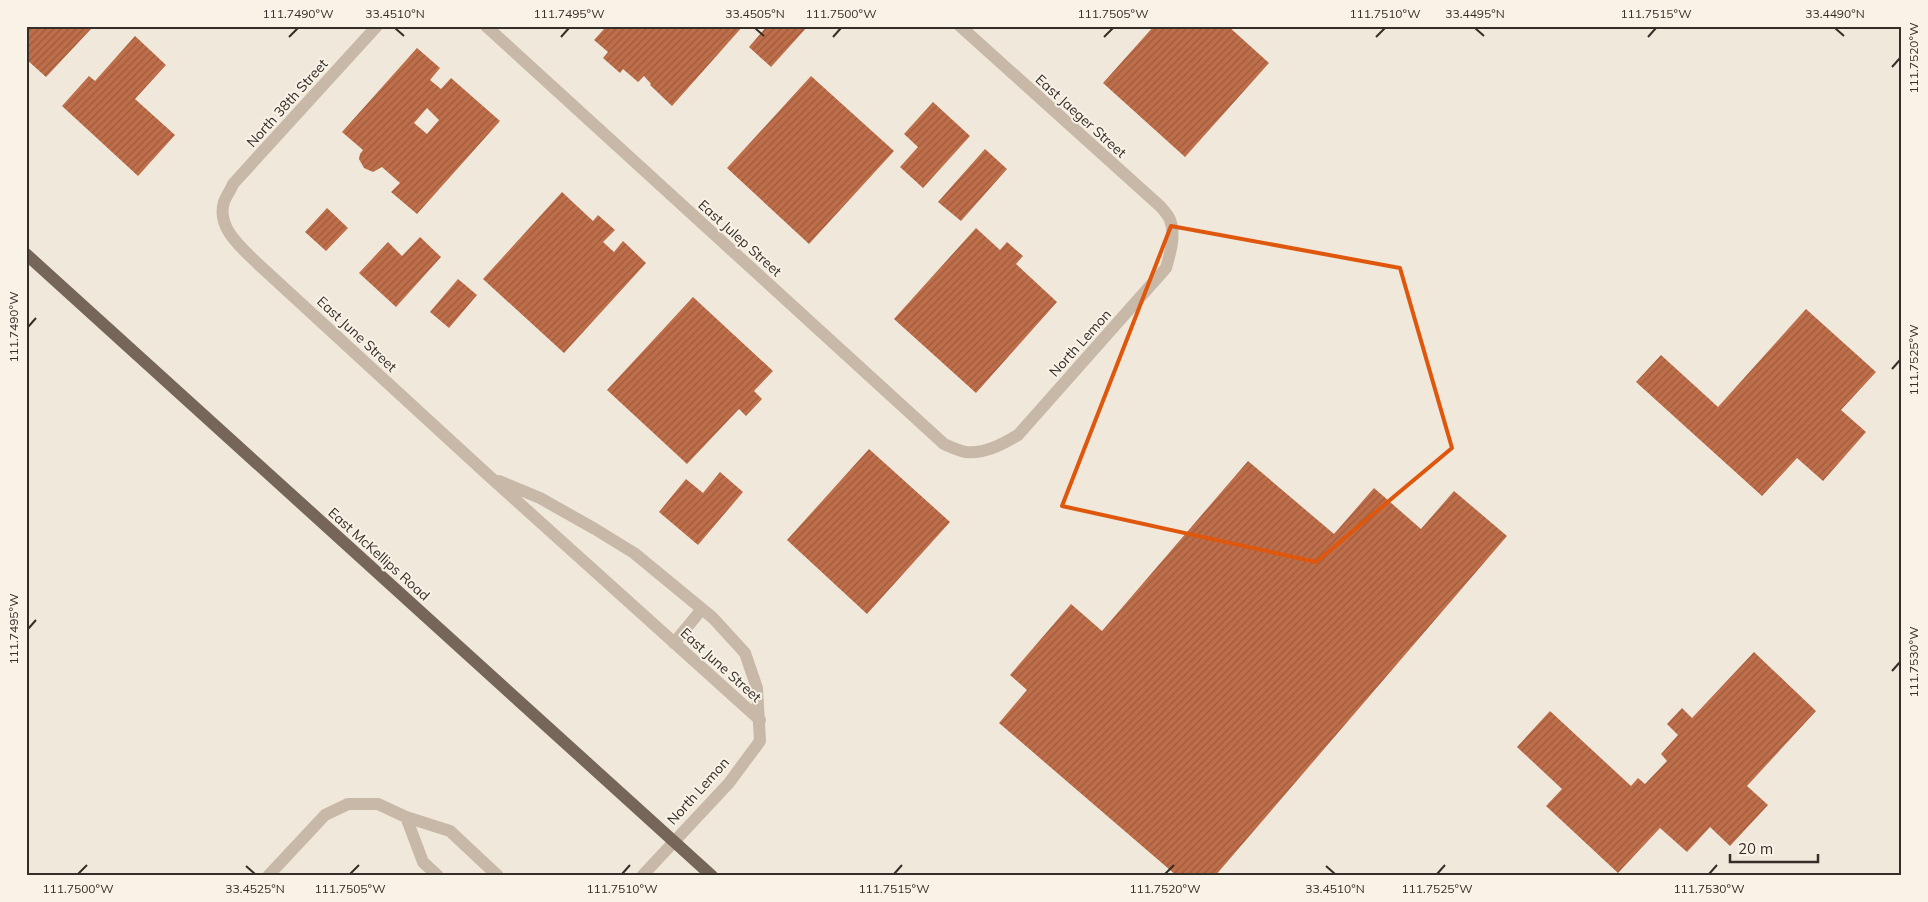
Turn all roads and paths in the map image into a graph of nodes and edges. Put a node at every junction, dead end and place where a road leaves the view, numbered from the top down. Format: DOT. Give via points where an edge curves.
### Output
graph roads {
  1 [pos="377,26"];
  2 [pos="486,26"];
  3 [pos="960,26"];
  4 [pos="224,203"];
  5 [pos="1172,234"];
  6 [pos="26,254"];
  7 [pos="984,451"];
  8 [pos="489,476"];
  9 [pos="702,609"];
  10 [pos="674,642"];
  11 [pos="760,720"];
  12 [pos="406,817"];
  13 [pos="674,840"];
  14 [pos="268,876"];
  15 [pos="438,876"];
  16 [pos="498,876"];
  17 [pos="642,876"];
  18 [pos="712,876"];
  1 -- 4 [label="street, North 38th Street" via="233,184"];
  2 -- 7 [label="street, East Julep Street" via="944,444 966,452"];
  3 -- 5 [label="street, East Jaeger Street" via="1161,207 1170,220"];
  4 -- 8 [label="street, East June Street" via="224,224 238,244"];
  5 -- 7 [label="street, North Lemon" via="1166,268 1018,435"];
  6 -- 13 [label="main road, East McKellips Road"];
  8 -- 9 [label="street, East June Street" via="540,498 595,528 634,553"];
  8 -- 10 [label="street, East June Street"];
  9 -- 10 [label="street"];
  9 -- 11 [label="street, East June Street" via="746,653 757,688"];
  10 -- 11 [label="street, East June Street"];
  11 -- 13 [label="street, North Lemon" via="760,741 729,783"];
  12 -- 14 [label="street" via="378,804 348,804 325,814"];
  12 -- 15 [label="street" via="423,862"];
  12 -- 16 [label="street" via="450,831"];
  13 -- 17 [label="street, North Lemon"];
  13 -- 18 [label="main road, East McKellips Road"];
}
